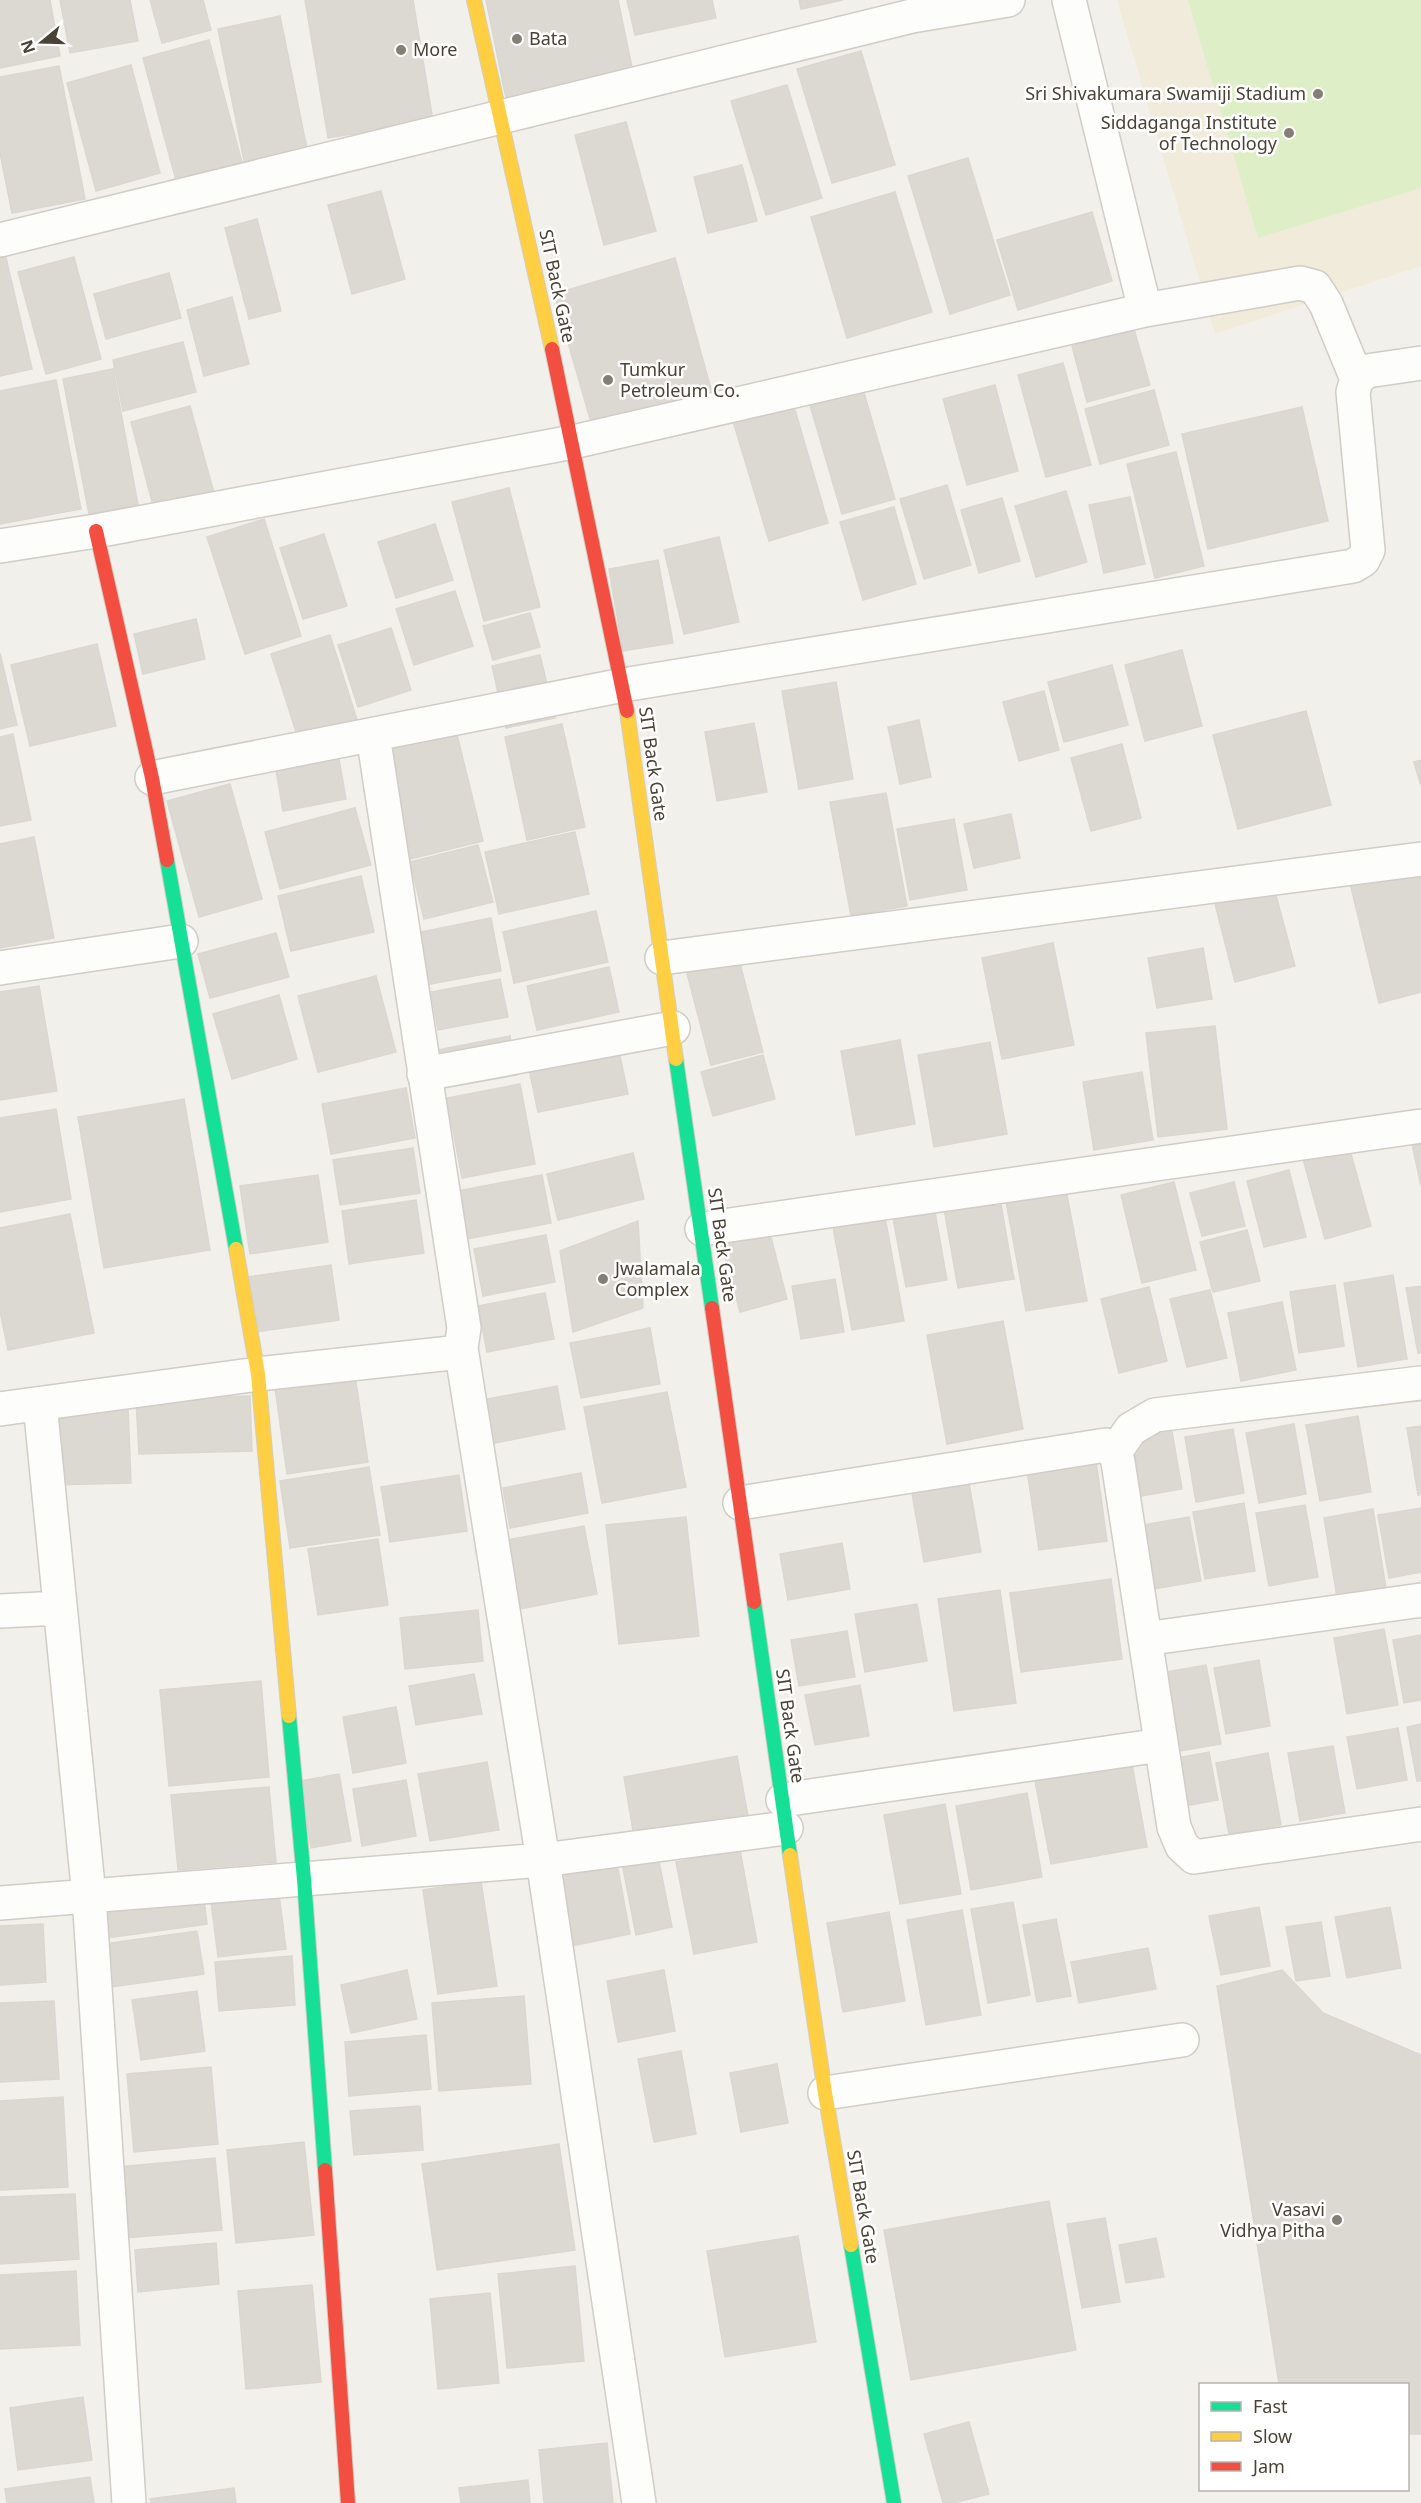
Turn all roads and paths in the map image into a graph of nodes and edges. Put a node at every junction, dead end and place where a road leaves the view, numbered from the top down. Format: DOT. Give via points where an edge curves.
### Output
graph roads {
  1 [pos="474,0"];
  2 [pos="1008,0"];
  3 [pos="1069,0"];
  4 [pos="501,117"];
  5 [pos="0,240"];
  6 [pos="1144,310"];
  7 [pos="1421,363"];
  8 [pos="1357,379"];
  9 [pos="573,442"];
  10 [pos="96,531"];
  11 [pos="0,546"];
  12 [pos="623,685"];
  13 [pos="373,735"];
  14 [pos="152,778"];
  15 [pos="1421,859"];
  16 [pos="181,941"];
  17 [pos="662,958"];
  18 [pos="0,968"];
  19 [pos="673,1028"];
  20 [pos="424,1074"];
  21 [pos="1421,1126"];
  22 [pos="702,1229"];
  23 [pos="461,1348"];
  24 [pos="258,1374"];
  25 [pos="1421,1383"];
  26 [pos="39,1404"];
  27 [pos="0,1409"];
  28 [pos="1115,1452"];
  29 [pos="740,1503"];
  30 [pos="1421,1600"];
  31 [pos="60,1608"];
  32 [pos="0,1611"];
  33 [pos="1145,1639"];
  34 [pos="1161,1745"];
  35 [pos="784,1814"];
  36 [pos="1421,1824"];
  37 [pos="543,1860"];
  38 [pos="304,1879"];
  39 [pos="88,1896"];
  40 [pos="0,1903"];
  41 [pos="1182,2040"];
  42 [pos="825,2093"];
  43 [pos="129,2503"];
  44 [pos="348,2503"];
  45 [pos="639,2503"];
  46 [pos="894,2503"];
  1 -- 4 [label="street, SIT Back Gate"];
  2 -- 4 [label="street" via="912,16"];
  3 -- 6 [label="street"];
  4 -- 5 [label="street"];
  4 -- 9 [label="street, SIT Back Gate"];
  6 -- 8 [label="street" via="1300,283 1315,287"];
  6 -- 9 [label="street"];
  7 -- 8 [label="street" via="1367,371"];
  8 -- 12 [label="street" via="1353,392 1368,550 1363,560 1353,566"];
  9 -- 10 [label="street"];
  9 -- 12 [label="street, SIT Back Gate"];
  10 -- 11 [label="street"];
  10 -- 14 [label="street"];
  12 -- 13 [label="street"];
  12 -- 17 [label="street, SIT Back Gate"];
  13 -- 14 [label="street"];
  13 -- 20 [label="street"];
  14 -- 16 [label="street"];
  15 -- 17 [label="street"];
  16 -- 18 [label="street"];
  16 -- 24 [label="street"];
  17 -- 19 [label="street, SIT Back Gate"];
  19 -- 20 [label="street"];
  19 -- 22 [label="street, SIT Back Gate"];
  20 -- 23 [label="street" via="464,1328"];
  21 -- 22 [label="street"];
  22 -- 29 [label="street, SIT Back Gate"];
  23 -- 24 [label="street" via="451,1353"];
  23 -- 37 [label="street"];
  24 -- 26 [label="street"];
  24 -- 38 [label="street"];
  25 -- 28 [label="street" via="1155,1415 1131,1429"];
  26 -- 27 [label="street"];
  26 -- 31 [label="street"];
  28 -- 29 [label="street" via="1106,1445"];
  28 -- 33 [label="street"];
  29 -- 35 [label="street, SIT Back Gate"];
  30 -- 33 [label="street"];
  31 -- 32 [label="street"];
  31 -- 39 [label="street"];
  33 -- 34 [label="street"];
  34 -- 35 [label="street"];
  34 -- 36 [label="street" via="1174,1827 1182,1846 1194,1857"];
  35 -- 37 [label="street"];
  35 -- 42 [label="street, SIT Back Gate"];
  37 -- 38 [label="street"];
  37 -- 45 [label="street"];
  38 -- 39 [label="street"];
  38 -- 44 [label="street"];
  39 -- 40 [label="street"];
  39 -- 43 [label="street"];
  41 -- 42 [label="street"];
  42 -- 46 [label="street, SIT Back Gate"];
}
